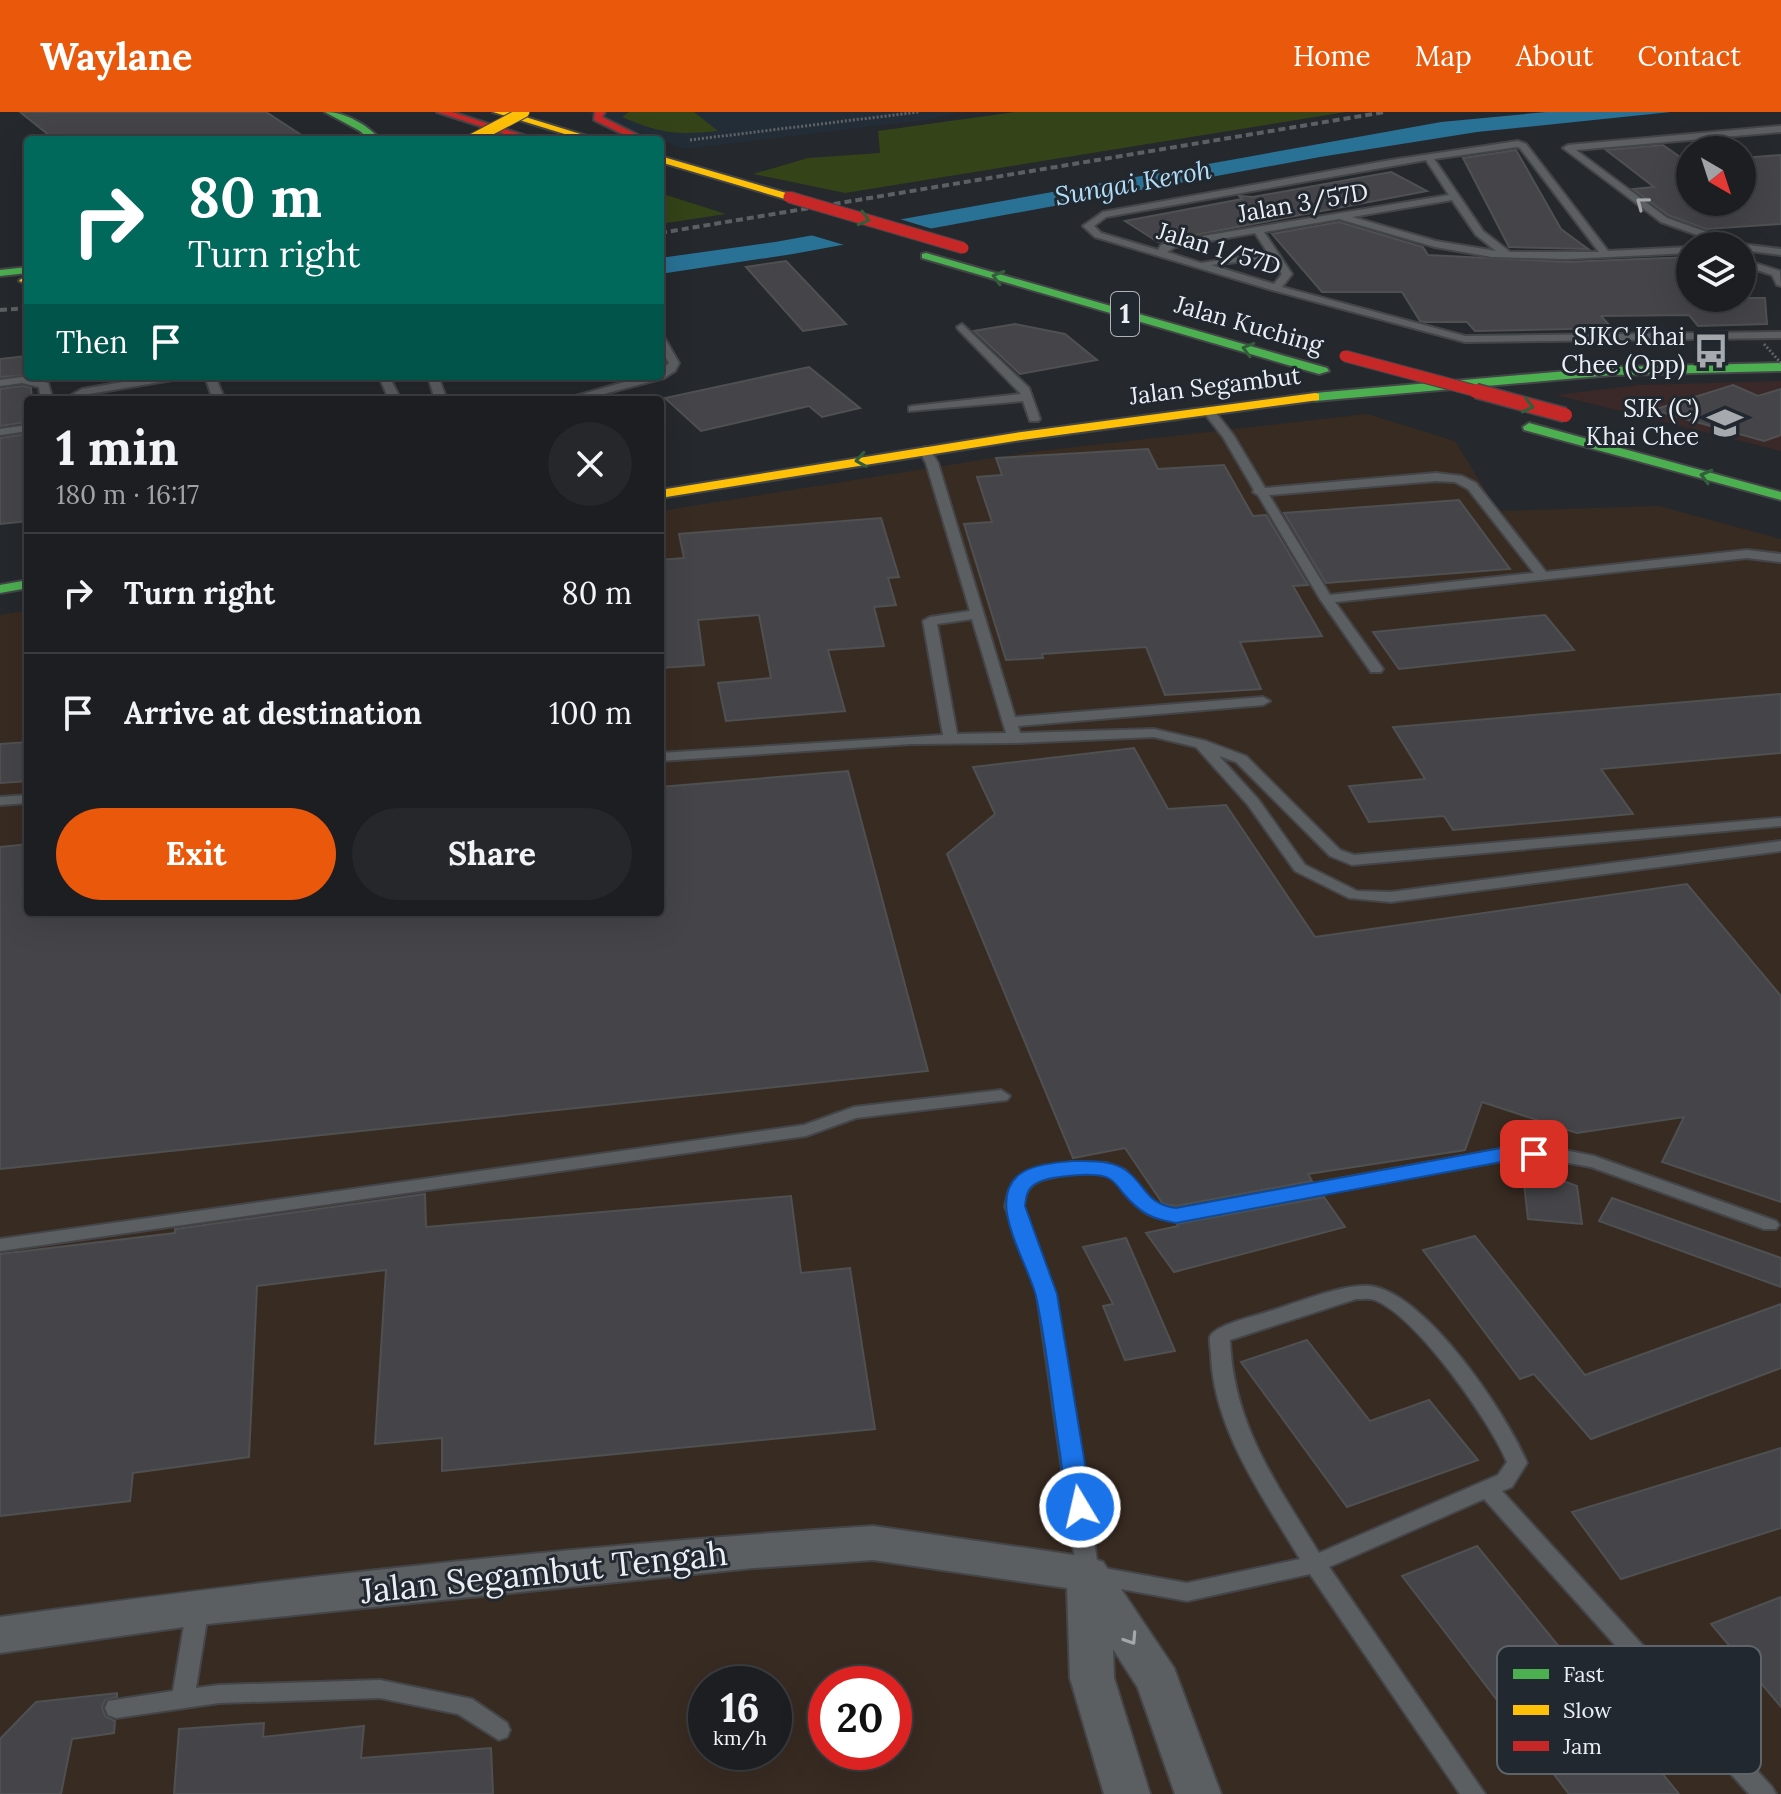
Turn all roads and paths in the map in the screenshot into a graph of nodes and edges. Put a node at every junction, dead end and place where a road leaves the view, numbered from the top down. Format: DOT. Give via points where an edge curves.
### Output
graph roads {
  1 [pos="330,112"];
  2 [pos="442,112"];
  3 [pos="498,112"];
  4 [pos="524,112"];
  5 [pos="558,112"];
  6 [pos="600,112"];
  7 [pos="919,112"];
  8 [pos="1781,129"];
  9 [pos="372,136"];
  10 [pos="479,136"];
  11 [pos="512,136"];
  12 [pos="521,136"];
  13 [pos="581,136"];
  14 [pos="635,136"];
  15 [pos="690,140"];
  16 [pos="664,149"];
  17 [pos="1429,158"];
  18 [pos="664,160"];
  19 [pos="740,182"];
  20 [pos="714,195"];
  21 [pos="1453,197"];
  22 [pos="1342,217"];
  23 [pos="1259,231"];
  24 [pos="1698,232"];
  25 [pos="1756,249"];
  26 [pos="1676,250"];
  27 [pos="1162,252"];
  28 [pos="1604,252"];
  29 [pos="1781,252"];
  30 [pos="1275,255"];
  31 [pos="1507,255"];
  32 [pos="1196,264"];
  33 [pos="1756,265"];
  34 [pos="0,273"];
  35 [pos="24,277"];
  36 [pos="24,279"];
  37 [pos="0,283"];
  38 [pos="1781,283"];
  39 [pos="1100,287"];
  40 [pos="1276,288"];
  41 [pos="962,327"];
  42 [pos="1781,335"];
  43 [pos="664,346"];
  44 [pos="1773,349"];
  45 [pos="1337,354"];
  46 [pos="1781,365"];
  47 [pos="664,373"];
  48 [pos="153,380"];
  49 [pos="644,380"];
  50 [pos="0,383"];
  51 [pos="46,396"];
  52 [pos="77,396"];
  53 [pos="583,396"];
  54 [pos="1028,397"];
  55 [pos="1441,403"];
  56 [pos="913,409"];
  57 [pos="1208,410"];
  58 [pos="1573,418"];
  59 [pos="1034,419"];
  60 [pos="1522,425"];
  61 [pos="24,429"];
  62 [pos="0,432"];
  63 [pos="925,450"];
  64 [pos="664,474"];
  65 [pos="1259,492"];
  66 [pos="664,493"];
  67 [pos="1781,496"];
  68 [pos="1781,558"];
  69 [pos="1544,577"];
  70 [pos="24,585"];
  71 [pos="0,589"];
  72 [pos="1326,599"];
  73 [pos="24,603"];
  74 [pos="0,606"];
  75 [pos="977,614"];
  76 [pos="1376,669"];
  77 [pos="1263,701"];
  78 [pos="1010,722"];
  79 [pos="951,739"];
  80 [pos="1015,739"];
  81 [pos="1201,744"];
  82 [pos="664,757"];
  83 [pos="24,799"];
  84 [pos="0,801"];
  85 [pos="1781,822"];
  86 [pos="1781,846"];
  87 [pos="1001,1096"];
  88 [pos="1770,1225"];
  89 [pos="0,1245"];
  90 [pos="1487,1489"];
  91 [pos="1315,1564"];
  92 [pos="1088,1574"];
  93 [pos="198,1607"];
  94 [pos="0,1635"];
  95 [pos="1630,1646"];
  96 [pos="183,1698"];
  97 [pos="116,1708"];
  98 [pos="499,1730"];
  99 [pos="1746,1774"];
  100 [pos="1127,1794"];
  101 [pos="1198,1794"];
  102 [pos="1473,1794"];
  103 [pos="1764,1794"];
  1 -- 9 [label="main road"];
  2 -- 12 [label="main road"];
  3 -- 13 [label="main road"];
  4 -- 10 [label="main road, bridge"];
  5 -- 11 [label="main road"];
  6 -- 14 [label="main road" via="597,118"];
  7 -- 15 [label="path"];
  24 -- 8 [label="lane, one-way" via="1664,220 1568,148"];
  16 -- 19 [label="main road"];
  17 -- 21 [label="lane"];
  17 -- 27 [label="lane, Jalan 1/57D" via="1103,215 1088,226 1098,235"];
  17 -- 28 [label="lane, Jalan 1/57D" via="1523,146"];
  18 -- 19 [label="main road, 1"];
  19 -- 39 [label="main road, 1, one-way, bridge"];
  55 -- 20 [label="main road, Jalan Kuching / 1, one-way"];
  21 -- 22 [label="lane, Jalan 3/57D"];
  21 -- 31 [label="lane" via="1479,233"];
  22 -- 23 [label="lane, Jalan 3/57D"];
  22 -- 31 [label="lane" via="1444,246"];
  23 -- 27 [label="lane, Jalan 3/57D" via="1173,244"];
  23 -- 30 [label="lane"];
  25 -- 29 [label="lane"];
  26 -- 28 [label="lane"];
  27 -- 32 [label="lane, Jalan 1/57D"];
  28 -- 31 [label="lane"];
  30 -- 32 [label="lane"];
  30 -- 40 [label="lane" via="1287,274"];
  32 -- 40 [label="lane, Jalan 1/57D"];
  33 -- 38 [label="lane" via="1776,273"];
  34 -- 35 [label="main road"];
  36 -- 37 [label="main road"];
  40 -- 42 [label="lane, Jalan 1/57D" via="1465,339"];
  41 -- 54 [label="lane"];
  43 -- 47 [label="lane" via="674,363"];
  44 -- 46 [label="path, bridge"];
  44 -- 59 [label="main road, Jalan Segambut" via="1519,364"];
  45 -- 58 [label="main road, Jalan Kuching, one-way, bridge"];
  46 -- 57 [label="main road, Jalan Segambut" via="1552,375"];
  48 -- 52 [label="lane"];
  49 -- 53 [label="lane"];
  50 -- 51 [label="lane" via="37,381"];
  54 -- 56 [label="lane"];
  54 -- 59 [label="lane"];
  57 -- 63 [label="main road, Jalan Segambut"];
  57 -- 65 [label="lane"];
  59 -- 64 [label="main road, Jalan Segambut"];
  67 -- 60 [label="main road, one-way"];
  61 -- 62 [label="lane"];
  63 -- 66 [label="main road, Jalan Segambut, one-way"];
  63 -- 75 [label="lane"];
  65 -- 69 [label="lane" via="1458,479 1472,486"];
  65 -- 72 [label="lane"];
  68 -- 69 [label="lane" via="1747,554"];
  69 -- 72 [label="lane"];
  70 -- 71 [label="main road"];
  72 -- 76 [label="lane"];
  73 -- 74 [label="main road"];
  75 -- 78 [label="lane"];
  75 -- 79 [label="lane" via="930,621"];
  77 -- 78 [label="lane"];
  78 -- 80 [label="lane"];
  79 -- 80 [label="lane"];
  79 -- 82 [label="lane"];
  80 -- 81 [label="lane" via="1154,733"];
  81 -- 85 [label="lane" via="1241,759 1335,853 1352,860"];
  81 -- 86 [label="lane" via="1253,802 1300,868 1354,895 1391,897"];
  83 -- 84 [label="lane"];
  87 -- 89 [label="lane" via="854,1113 806,1130"];
  88 -- 92 [label="lane" via="1594,1162 1534,1154 1501,1155 1176,1215 1157,1213 1119,1174 1106,1169 1071,1168 1030,1177 1018,1190 1014,1206 1046,1294"];
  90 -- 91 [label="lane"];
  90 -- 91 [label="lane" via="1505,1481 1517,1463 1511,1441 1469,1379 1398,1306 1377,1293 1356,1292 1220,1336 1219,1360 1240,1441"];
  90 -- 95 [label="lane"];
  91 -- 92 [label="lane" via="1187,1592"];
  91 -- 102 [label="lane"];
  92 -- 93 [label="street, Jalan Segambut Tengah" via="873,1543"];
  92 -- 100 [label="street" via="1092,1678"];
  92 -- 101 [label="street, one-way" via="1158,1681"];
  93 -- 94 [label="street, Jalan Segambut Tengah"];
  93 -- 96 [label="lane"];
  96 -- 97 [label="lane"];
  96 -- 98 [label="lane" via="380,1689 464,1706"];
  99 -- 103 [label="lane"];
}
